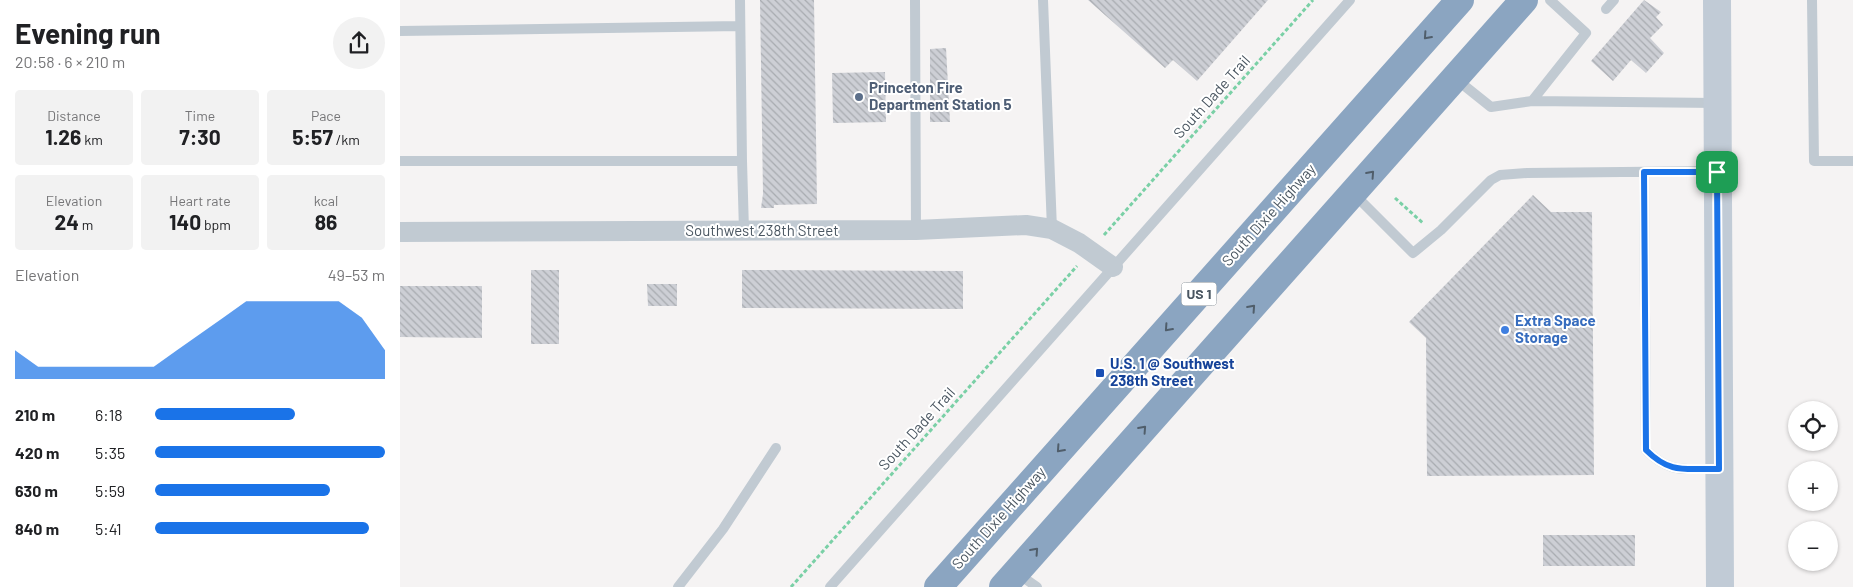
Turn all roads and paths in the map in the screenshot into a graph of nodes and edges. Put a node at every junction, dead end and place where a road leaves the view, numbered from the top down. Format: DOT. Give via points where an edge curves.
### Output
graph roads {
  1 [pos="740,0"];
  2 [pos="915,0"];
  3 [pos="1043,0"];
  4 [pos="1313,0"];
  5 [pos="1350,0"];
  6 [pos="1460,0"];
  7 [pos="1524,0"];
  8 [pos="1550,0"];
  9 [pos="1614,0"];
  10 [pos="1717,0"];
  11 [pos="1812,0"];
  12 [pos="1606,9"];
  13 [pos="740,26"];
  14 [pos="400,32"];
  15 [pos="1456,79"];
  16 [pos="1532,101"];
  17 [pos="1717,103"];
  18 [pos="400,161"];
  19 [pos="742,161"];
  20 [pos="1853,161"];
  21 [pos="1644,172"];
  22 [pos="1717,172"];
  23 [pos="1353,194"];
  24 [pos="1395,198"];
  25 [pos="1127,209"];
  26 [pos="1424,224"];
  27 [pos="1052,229"];
  28 [pos="916,230"];
  29 [pos="744,231"];
  30 [pos="400,232"];
  31 [pos="1113,267"];
  32 [pos="1059,286"];
  33 [pos="776,448"];
  34 [pos="1719,469"];
  35 [pos="1019,582"];
  36 [pos="678,587"];
  37 [pos="791,587"];
  38 [pos="830,587"];
  39 [pos="938,587"];
  40 [pos="1720,587"];
  1 -- 13 [label="lane"];
  2 -- 28 [label="lane"];
  3 -- 27 [label="lane"];
  4 -- 25 [label="path, South Dade Trail"];
  5 -- 31 [label="lane"];
  6 -- 39 [label="highway, South Dixie Highway / US 1, one-way"];
  7 -- 15 [label="highway"];
  8 -- 16 [label="lane" via="1586,33"];
  9 -- 12 [label="lane"];
  10 -- 17 [label="street"];
  11 -- 20 [label="lane" via="1814,161"];
  13 -- 14 [label="lane"];
  13 -- 19 [label="lane"];
  15 -- 16 [label="lane" via="1491,107"];
  23 -- 15 [label="highway, one-way"];
  16 -- 17 [label="lane"];
  17 -- 22 [label="street"];
  18 -- 19 [label="lane"];
  19 -- 29 [label="lane"];
  21 -- 22 [label="lane"];
  21 -- 23 [label="lane" via="1500,175 1413,253"];
  21 -- 34 [label="lane" via="1646,450 1658,462 1669,467"];
  22 -- 34 [label="street"];
  35 -- 23 [label="highway, one-way"];
  24 -- 26 [label="path"];
  27 -- 28 [label="street, Southwest 238th Street" via="1026,225"];
  27 -- 31 [label="street, Southwest 238th Street"];
  28 -- 29 [label="street, Southwest 238th Street"];
  29 -- 30 [label="street, Southwest 238th Street"];
  31 -- 38 [label="lane"];
  32 -- 37 [label="path, South Dade Trail"];
  33 -- 36 [label="lane" via="723,529"];
  34 -- 40 [label="street"];
}
